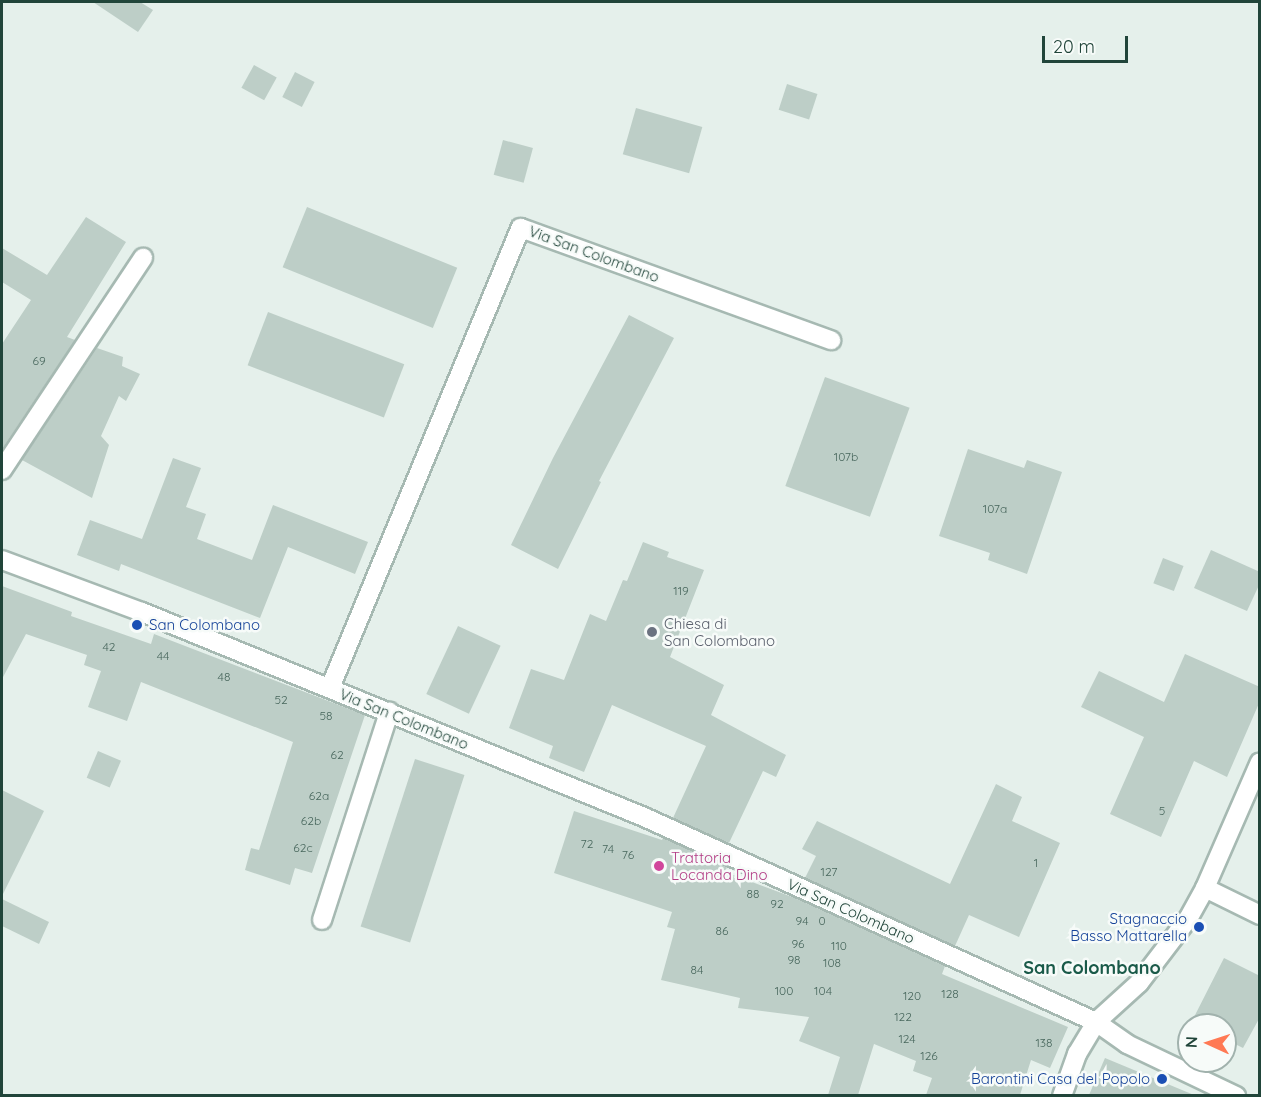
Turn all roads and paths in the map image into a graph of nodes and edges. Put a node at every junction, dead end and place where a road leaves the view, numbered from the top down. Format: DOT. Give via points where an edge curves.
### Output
graph roads {
  1 [pos="143,258"];
  2 [pos="831,340"];
  3 [pos="2,470"];
  4 [pos="2,560"];
  5 [pos="330,688"];
  6 [pos="388,712"];
  7 [pos="1260,762"];
  8 [pos="1205,888"];
  9 [pos="1260,915"];
  10 [pos="322,920"];
  11 [pos="1096,1022"];
  12 [pos="1062,1095"];
  13 [pos="1236,1095"];
  1 -- 3 [label="street"];
  2 -- 5 [label="street, Via San Colombano" via="521,228"];
  4 -- 5 [label="street, Via San Colombano"];
  5 -- 6 [label="street, Via San Colombano"];
  6 -- 10 [label="street"];
  6 -- 11 [label="street, Via San Colombano" via="644,817"];
  7 -- 8 [label="street"];
  8 -- 9 [label="street"];
  8 -- 11 [label="street" via="1167,949 1139,983"];
  11 -- 12 [label="street" via="1077,1054"];
  11 -- 13 [label="street, Via San Colombano" via="1126,1044"];
}
